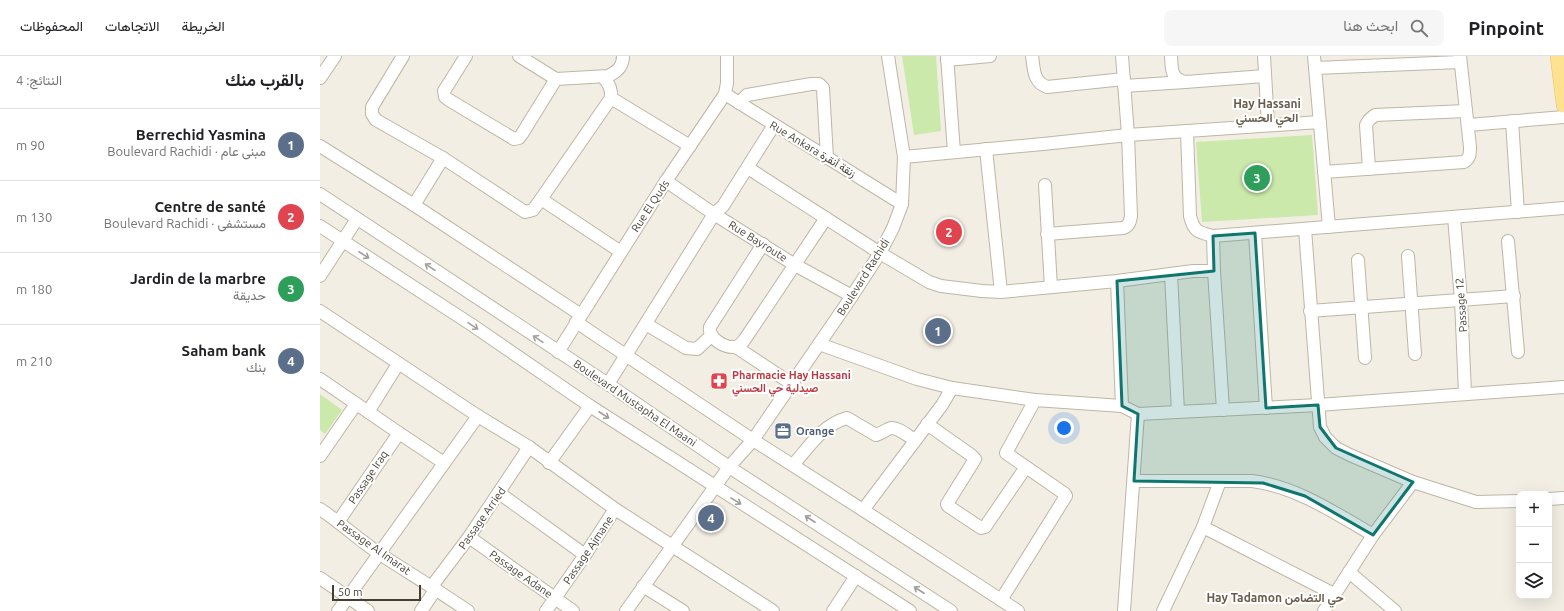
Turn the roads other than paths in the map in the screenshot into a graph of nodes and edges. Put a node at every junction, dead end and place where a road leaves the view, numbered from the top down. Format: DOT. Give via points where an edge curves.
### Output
graph roads {
  1 [pos="335,56"];
  2 [pos="403,56"];
  3 [pos="466,56"];
  4 [pos="519,56"];
  5 [pos="623,56"];
  6 [pos="727,56"];
  7 [pos="888,56"];
  8 [pos="990,56"];
  9 [pos="1032,56"];
  10 [pos="1122,56"];
  11 [pos="1171,56"];
  12 [pos="1264,56"];
  13 [pos="1558,56"];
  14 [pos="947,58"];
  15 [pos="1460,59"];
  16 [pos="1315,62"];
  17 [pos="1265,76"];
  18 [pos="603,77"];
  19 [pos="320,78"];
  20 [pos="556,79"];
  21 [pos="1124,82"];
  22 [pos="1185,82"];
  23 [pos="725,94"];
  24 [pos="611,98"];
  25 [pos="739,103"];
  26 [pos="1564,105"];
  27 [pos="1466,111"];
  28 [pos="1564,117"];
  29 [pos="1320,122"];
  30 [pos="1512,122"];
  31 [pos="774,125"];
  32 [pos="1268,125"];
  33 [pos="1468,126"];
  34 [pos="1187,132"];
  35 [pos="1128,135"];
  36 [pos="320,146"];
  37 [pos="690,146"];
  38 [pos="986,149"];
  39 [pos="954,152"];
  40 [pos="904,157"];
  41 [pos="443,158"];
  42 [pos="827,158"];
  43 [pos="748,168"];
  44 [pos="1369,169"];
  45 [pos="1324,172"];
  46 [pos="666,181"];
  47 [pos="1045,185"];
  48 [pos="320,194"];
  49 [pos="541,199"];
  50 [pos="902,204"];
  51 [pos="414,206"];
  52 [pos="1564,208"];
  53 [pos="1518,212"];
  54 [pos="714,214"];
  55 [pos="1454,217"];
  56 [pos="826,218"];
  57 [pos="357,219"];
  58 [pos="320,226"];
  59 [pos="1329,227"];
  60 [pos="1304,229"];
  61 [pos="1254,233"];
  62 [pos="1047,234"];
  63 [pos="1213,236"];
  64 [pos="343,241"];
  65 [pos="1508,241"];
  66 [pos="763,244"];
  67 [pos="621,252"];
  68 [pos="880,253"];
  69 [pos="1408,256"];
  70 [pos="1358,260"];
  71 [pos="795,265"];
  72 [pos="1214,271"];
  73 [pos="1171,274"];
  74 [pos="320,276"];
  75 [pos="1117,281"];
  76 [pos="1051,287"];
  77 [pos="1001,292"];
  78 [pos="852,296"];
  79 [pos="1514,296"];
  80 [pos="1461,300"];
  81 [pos="1411,303"];
  82 [pos="1361,306"];
  83 [pos="320,311"];
  84 [pos="1310,311"];
  85 [pos="578,319"];
  86 [pos="646,324"];
  87 [pos="711,336"];
  88 [pos="819,344"];
  89 [pos="736,347"];
  90 [pos="558,352"];
  91 [pos="1518,352"];
  92 [pos="1416,354"];
  93 [pos="627,356"];
  94 [pos="1365,358"];
  95 [pos="398,364"];
  96 [pos="320,379"];
  97 [pos="608,384"];
  98 [pos="792,384"];
  99 [pos="1564,387"];
  100 [pos="952,388"];
  101 [pos="1465,394"];
  102 [pos="1035,400"];
  103 [pos="356,404"];
  104 [pos="1318,405"];
  105 [pos="590,406"];
  106 [pos="1122,406"];
  107 [pos="1266,408"];
  108 [pos="1223,410"];
  109 [pos="368,412"];
  110 [pos="1178,412"];
  111 [pos="1138,414"];
  112 [pos="478,416"];
  113 [pos="927,424"];
  114 [pos="399,434"];
  115 [pos="752,440"];
  116 [pos="915,440"];
  117 [pos="529,447"];
  118 [pos="320,456"];
  119 [pos="444,463"];
  120 [pos="549,463"];
  121 [pos="793,466"];
  122 [pos="729,467"];
  123 [pos="1026,467"];
  124 [pos="1134,481"];
  125 [pos="1220,481"];
  126 [pos="1413,482"];
  127 [pos="715,487"];
  128 [pos="499,493"];
  129 [pos="1564,498"];
  130 [pos="1552,499"];
  131 [pos="1516,501"];
  132 [pos="616,509"];
  133 [pos="320,510"];
  134 [pos="863,510"];
  135 [pos="338,522"];
  136 [pos="1204,528"];
  137 [pos="1373,535"];
  138 [pos="469,537"];
  139 [pos="673,546"];
  140 [pos="379,553"];
  141 [pos="585,555"];
  142 [pos="1349,572"];
  143 [pos="856,576"];
  144 [pos="320,578"];
  145 [pos="643,586"];
  146 [pos="434,588"];
  147 [pos="1334,594"];
  148 [pos="347,597"];
  149 [pos="555,598"];
  150 [pos="1001,600"];
  151 [pos="338,611"];
  152 [pos="368,611"];
  153 [pos="421,611"];
  154 [pos="468,611"];
  155 [pos="546,611"];
  156 [pos="573,611"];
  157 [pos="626,611"];
  158 [pos="683,611"];
  159 [pos="773,611"];
  160 [pos="834,611"];
  161 [pos="910,611"];
  162 [pos="951,611"];
  163 [pos="1018,611"];
  164 [pos="1124,611"];
  165 [pos="1163,611"];
  166 [pos="1324,611"];
  167 [pos="1395,611"];
  1 -- 19 [label="street"];
  2 -- 41 [label="street" via="372,107 373,117"];
  3 -- 20 [label="street" via="444,91 445,97 514,139 522,134"];
  4 -- 20 [label="street"];
  5 -- 18 [label="street" via="620,68 615,73"];
  6 -- 23 [label="street, Rue El Quds"];
  7 -- 40 [label="street, Boulevard Rachidi"];
  8 -- 14 [label="street"];
  9 -- 21 [label="street" via="1036,79 1042,86"];
  10 -- 21 [label="street"];
  11 -- 22 [label="street" via="1173,74"];
  12 -- 17 [label="street"];
  13 -- 26 [label="main road"];
  14 -- 39 [label="street"];
  15 -- 16 [label="street"];
  15 -- 27 [label="street"];
  16 -- 29 [label="street"];
  17 -- 22 [label="street"];
  17 -- 32 [label="street"];
  18 -- 20 [label="street"];
  18 -- 24 [label="street" via="612,91"];
  21 -- 22 [label="street"];
  21 -- 35 [label="street"];
  23 -- 25 [label="street, Rue Ankara زنقة أنقرة"];
  23 -- 37 [label="street, Rue El Quds"];
  24 -- 37 [label="street"];
  24 -- 49 [label="street"];
  25 -- 31 [label="street, Rue Ankara زنقة أنقرة"];
  25 -- 42 [label="street" via="747,95 819,84 823,88"];
  27 -- 33 [label="street"];
  27 -- 44 [label="street" via="1375,115 1366,125"];
  28 -- 30 [label="street"];
  29 -- 32 [label="street"];
  29 -- 45 [label="street"];
  30 -- 33 [label="street"];
  30 -- 53 [label="street"];
  31 -- 42 [label="street, Rue Ankara زنقة أنقرة"];
  31 -- 43 [label="street"];
  32 -- 34 [label="street"];
  33 -- 44 [label="street" via="1470,154 1464,162"];
  34 -- 35 [label="street"];
  34 -- 63 [label="street" via="1190,216 1193,227 1199,232"];
  35 -- 38 [label="street"];
  35 -- 62 [label="street" via="1131,216 1127,226 1112,230"];
  36 -- 51 [label="street"];
  37 -- 46 [label="street, Rue El Quds"];
  38 -- 39 [label="street"];
  38 -- 77 [label="street"];
  39 -- 40 [label="street"];
  40 -- 50 [label="street, Boulevard Rachidi"];
  41 -- 49 [label="street" via="525,212 533,210"];
  41 -- 51 [label="street"];
  42 -- 50 [label="street, Rue Ankara زنقة أنقرة"];
  43 -- 54 [label="street" via="723,206"];
  43 -- 56 [label="street"];
  44 -- 45 [label="street"];
  45 -- 59 [label="street"];
  46 -- 54 [label="street, Rue Bayroute"];
  46 -- 67 [label="street, Rue El Quds"];
  47 -- 62 [label="street"];
  48 -- 57 [label="street, Boulevard Mustapha El Maani"];
  49 -- 67 [label="street"];
  50 -- 68 [label="street, Boulevard Rachidi"];
  51 -- 85 [label="street"];
  52 -- 53 [label="street"];
  53 -- 55 [label="street"];
  54 -- 66 [label="street, Rue Bayroute"];
  54 -- 86 [label="street"];
  55 -- 59 [label="street"];
  55 -- 80 [label="street, Passage 12"];
  56 -- 68 [label="street"];
  56 -- 71 [label="street"];
  57 -- 64 [label="street"];
  90 -- 57 [label="street, Boulevard Mustapha El Maani, one-way"];
  58 -- 64 [label="street"];
  59 -- 60 [label="street"];
  60 -- 61 [label="street"];
  60 -- 84 [label="street"];
  61 -- 63 [label="street"];
  61 -- 107 [label="street"];
  62 -- 76 [label="street"];
  63 -- 72 [label="street"];
  64 -- 74 [label="street"];
  64 -- 105 [label="street, one-way"];
  65 -- 79 [label="street"];
  66 -- 71 [label="street, Rue Bayroute"];
  66 -- 87 [label="street" via="710,327"];
  67 -- 85 [label="street, Rue El Quds"];
  68 -- 77 [label="street" via="928,282 963,289"];
  68 -- 78 [label="street, Boulevard Rachidi"];
  69 -- 81 [label="street"];
  70 -- 82 [label="street"];
  71 -- 78 [label="street, Rue Bayroute"];
  71 -- 89 [label="street" via="745,339"];
  72 -- 73 [label="street"];
  72 -- 108 [label="street"];
  73 -- 75 [label="street"];
  73 -- 110 [label="street"];
  75 -- 76 [label="street"];
  75 -- 106 [label="street"];
  76 -- 77 [label="street"];
  78 -- 88 [label="street, Boulevard Rachidi"];
  79 -- 80 [label="street"];
  79 -- 91 [label="street"];
  80 -- 81 [label="street"];
  80 -- 101 [label="street, Passage 12"];
  81 -- 82 [label="street"];
  81 -- 92 [label="street"];
  82 -- 84 [label="street"];
  82 -- 94 [label="street"];
  83 -- 95 [label="street"];
  84 -- 104 [label="street"];
  85 -- 90 [label="street, Rue El Quds"];
  85 -- 93 [label="street"];
  86 -- 87 [label="street" via="686,348 697,349"];
  86 -- 93 [label="street"];
  87 -- 89 [label="street" via="730,347"];
  88 -- 98 [label="street, Boulevard Rachidi"];
  88 -- 100 [label="street" via="917,379"];
  89 -- 98 [label="street"];
  90 -- 97 [label="street, Boulevard Mustapha El Maani"];
  93 -- 97 [label="street"];
  93 -- 115 [label="street"];
  95 -- 109 [label="street"];
  95 -- 112 [label="street"];
  96 -- 103 [label="street"];
  97 -- 122 [label="street, Boulevard Mustapha El Maani"];
  98 -- 115 [label="street, Boulevard Rachidi"];
  99 -- 101 [label="street"];
  100 -- 102 [label="street"];
  100 -- 113 [label="street"];
  101 -- 104 [label="street"];
  102 -- 106 [label="street"];
  102 -- 123 [label="street" via="1006,452"];
  103 -- 109 [label="street"];
  103 -- 118 [label="street"];
  104 -- 107 [label="street"];
  104 -- 126 [label="street" via="1320,427 1325,437 1336,448"];
  105 -- 120 [label="street"];
  105 -- 127 [label="street, one-way"];
  106 -- 111 [label="street"];
  107 -- 108 [label="street"];
  108 -- 110 [label="street"];
  109 -- 114 [label="street"];
  110 -- 111 [label="street"];
  111 -- 124 [label="street"];
  112 -- 117 [label="street"];
  112 -- 119 [label="street"];
  113 -- 116 [label="street"];
  113 -- 123 [label="street" via="975,459 947,504 981,528"];
  114 -- 119 [label="street"];
  114 -- 135 [label="street, Passage Iraq"];
  115 -- 121 [label="street"];
  115 -- 122 [label="street, Boulevard Rachidi"];
  116 -- 121 [label="street" via="895,428 876,435 847,418 824,429"];
  116 -- 134 [label="street"];
  117 -- 120 [label="street"];
  117 -- 128 [label="street, Passage Arried"];
  119 -- 140 [label="street"];
  120 -- 132 [label="street"];
  121 -- 134 [label="street"];
  122 -- 127 [label="street, Boulevard Rachidi"];
  162 -- 122 [label="street, Boulevard Mustapha El Maani, one-way"];
  123 -- 150 [label="street" via="1066,496"];
  124 -- 125 [label="street"];
  124 -- 164 [label="street"];
  125 -- 136 [label="street"];
  125 -- 137 [label="street" via="1252,481 1306,496"];
  126 -- 131 [label="street" via="1476,502"];
  126 -- 137 [label="street"];
  127 -- 139 [label="street, Boulevard Rachidi"];
  127 -- 143 [label="street, one-way"];
  128 -- 138 [label="street, Passage Arried"];
  128 -- 141 [label="street"];
  129 -- 130 [label="street"];
  132 -- 139 [label="street"];
  132 -- 141 [label="street, Passage Ajmane"];
  133 -- 135 [label="street, Passage Al Imarat"];
  134 -- 150 [label="street"];
  135 -- 140 [label="street, Passage Al Imarat"];
  136 -- 147 [label="street"];
  136 -- 165 [label="street"];
  137 -- 142 [label="street"];
  138 -- 146 [label="street, Passage Arried"];
  138 -- 149 [label="street, Passage Adane"];
  139 -- 145 [label="street, Boulevard Rachidi"];
  139 -- 159 [label="street"];
  140 -- 146 [label="street, Passage Al Imarat"];
  140 -- 148 [label="street"];
  141 -- 149 [label="street, Passage Ajmane"];
  142 -- 147 [label="street"];
  142 -- 167 [label="street"];
  143 -- 160 [label="street"];
  143 -- 161 [label="street"];
  144 -- 148 [label="street"];
  145 -- 157 [label="street, Boulevard Rachidi"];
  145 -- 158 [label="street"];
  146 -- 153 [label="street, Passage Arried"];
  146 -- 154 [label="street, Passage Al Imarat"];
  147 -- 166 [label="street"];
  148 -- 151 [label="street"];
  148 -- 152 [label="street"];
  149 -- 155 [label="street, Passage Ajmane"];
  149 -- 156 [label="street, Passage Adane"];
  150 -- 163 [label="street"];
}
